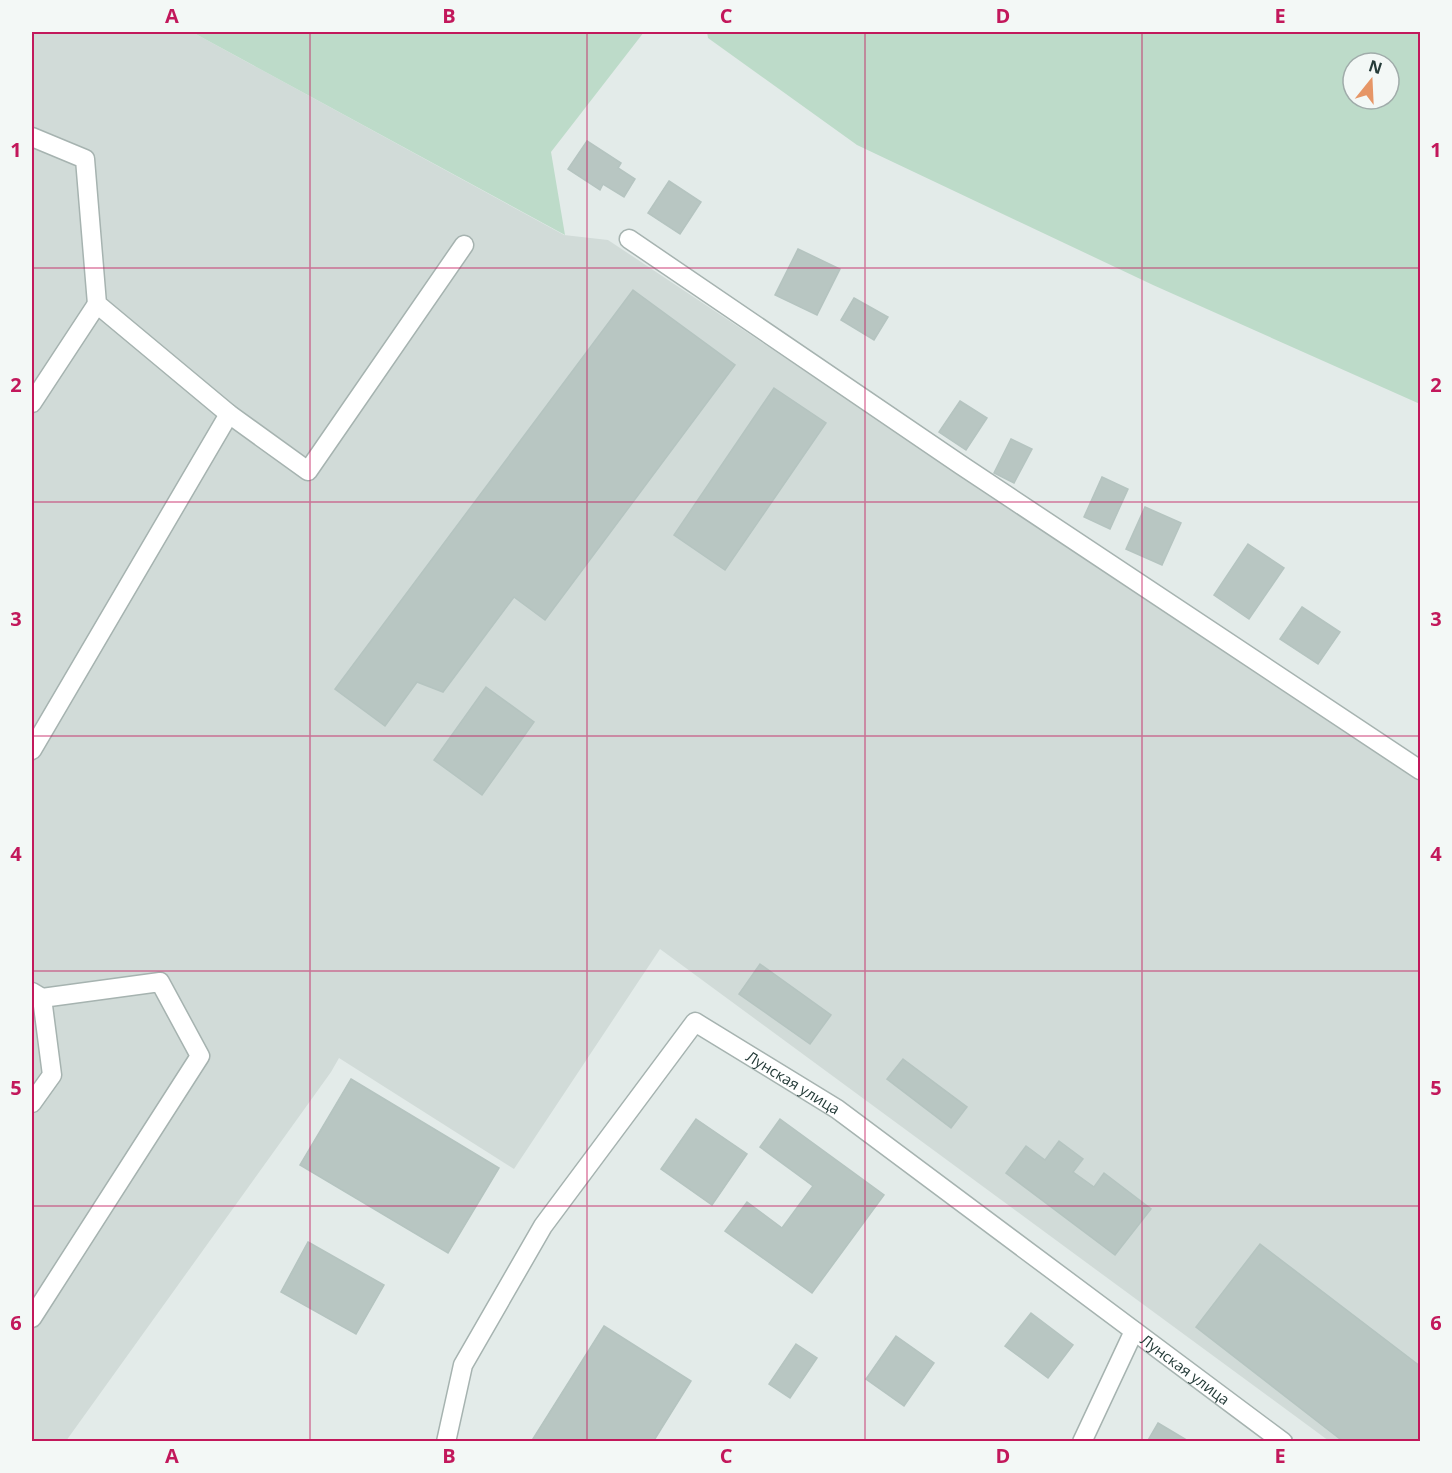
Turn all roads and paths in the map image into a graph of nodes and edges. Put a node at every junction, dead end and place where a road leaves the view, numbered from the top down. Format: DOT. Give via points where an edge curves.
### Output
graph roads {
  1 [pos="32,137"];
  2 [pos="629,238"];
  3 [pos="464,245"];
  4 [pos="97,304"];
  5 [pos="32,403"];
  6 [pos="229,414"];
  7 [pos="32,750"];
  8 [pos="1420,770"];
  9 [pos="37,995"];
  10 [pos="32,1102"];
  11 [pos="32,1318"];
  12 [pos="1134,1331"];
  13 [pos="446,1442"];
  14 [pos="1082,1442"];
  15 [pos="1283,1442"];
  1 -- 4 [label="street" via="85,159"];
  2 -- 8 [label="street" via="961,465"];
  3 -- 6 [label="street" via="308,471"];
  4 -- 5 [label="street"];
  4 -- 6 [label="street"];
  6 -- 7 [label="street"];
  9 -- 10 [label="street" via="52,1075"];
  9 -- 11 [label="street" via="160,982 200,1056"];
  12 -- 13 [label="street, Лунская улица" via="837,1109 695,1022 543,1226 463,1365"];
  12 -- 14 [label="street"];
  12 -- 15 [label="street, Лунская улица"];
}
